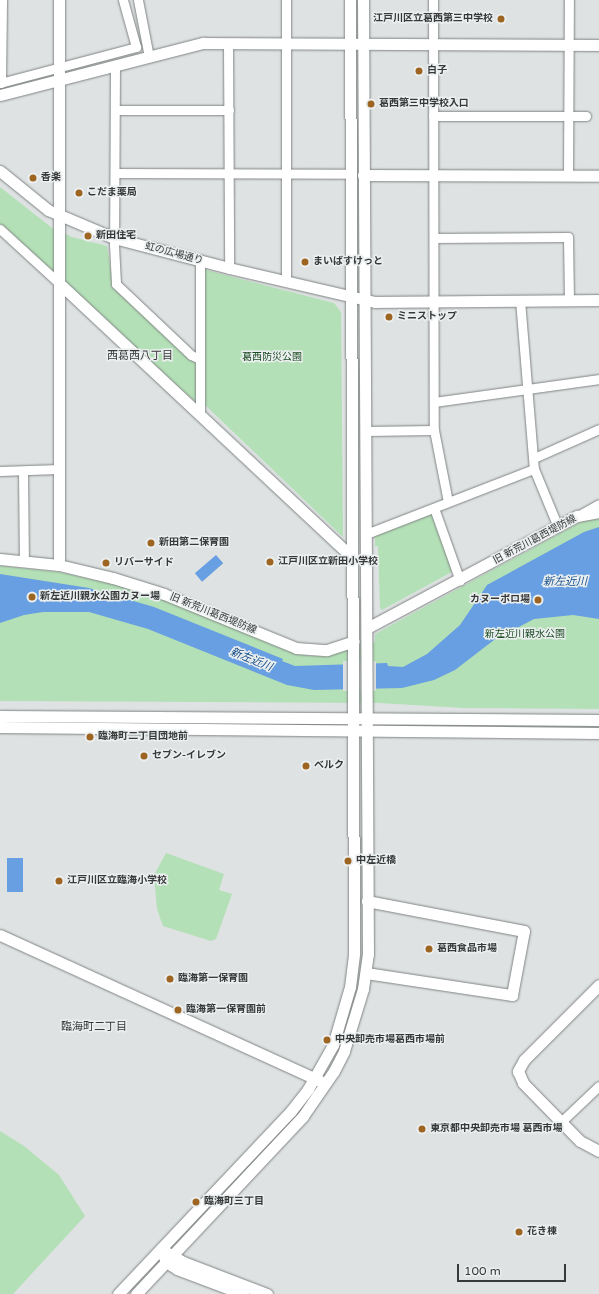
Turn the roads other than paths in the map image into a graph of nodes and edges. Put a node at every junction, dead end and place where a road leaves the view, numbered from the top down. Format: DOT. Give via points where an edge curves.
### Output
graph roads {
  1 [pos="2,0"];
  2 [pos="59,0"];
  3 [pos="123,0"];
  4 [pos="138,0"];
  5 [pos="286,0"];
  6 [pos="350,0"];
  7 [pos="363,0"];
  8 [pos="433,0"];
  9 [pos="569,0"];
  10 [pos="1,13"];
  11 [pos="228,44"];
  12 [pos="286,44"];
  13 [pos="350,44"];
  14 [pos="363,44"];
  15 [pos="433,44"];
  16 [pos="569,45"];
  17 [pos="599,45"];
  18 [pos="150,57"];
  19 [pos="115,66"];
  20 [pos="59,68"];
  21 [pos="59,80"];
  22 [pos="1,83"];
  23 [pos="0,95"];
  24 [pos="115,110"];
  25 [pos="229,110"];
  26 [pos="433,116"];
  27 [pos="568,116"];
  28 [pos="586,116"];
  29 [pos="0,171"];
  30 [pos="115,173"];
  31 [pos="229,174"];
  32 [pos="285,174"];
  33 [pos="351,174"];
  34 [pos="363,175"];
  35 [pos="434,175"];
  36 [pos="568,175"];
  37 [pos="599,176"];
  38 [pos="59,216"];
  39 [pos="0,229"];
  40 [pos="114,238"];
  41 [pos="434,238"];
  42 [pos="200,261"];
  43 [pos="229,268"];
  44 [pos="286,281"];
  45 [pos="59,283"];
  46 [pos="352,296"];
  47 [pos="364,299"];
  48 [pos="520,300"];
  49 [pos="569,300"];
  50 [pos="599,300"];
  51 [pos="435,302"];
  52 [pos="200,359"];
  53 [pos="599,379"];
  54 [pos="528,389"];
  55 [pos="434,402"];
  56 [pos="200,415"];
  57 [pos="599,429"];
  58 [pos="434,430"];
  59 [pos="366,431"];
  60 [pos="534,458"];
  61 [pos="59,469"];
  62 [pos="534,469"];
  63 [pos="0,471"];
  64 [pos="23,471"];
  65 [pos="448,502"];
  66 [pos="599,504"];
  67 [pos="434,508"];
  68 [pos="599,512"];
  69 [pos="577,516"];
  70 [pos="558,527"];
  71 [pos="366,534"];
  72 [pos="0,558"];
  73 [pos="353,558"];
  74 [pos="24,561"];
  75 [pos="59,565"];
  76 [pos="460,581"];
  77 [pos="366,628"];
  78 [pos="354,641"];
  79 [pos="0,716"];
  80 [pos="353,719"];
  81 [pos="366,719"];
  82 [pos="599,720"];
  83 [pos="0,727"];
  84 [pos="366,730"];
  85 [pos="353,731"];
  86 [pos="599,733"];
  87 [pos="367,901"];
  88 [pos="0,936"];
  89 [pos="366,973"];
  90 [pos="599,985"];
  91 [pos="314,1078"];
  92 [pos="326,1084"];
  93 [pos="599,1086"];
  94 [pos="561,1122"];
  95 [pos="599,1151"];
  96 [pos="160,1249"];
  97 [pos="169,1259"];
  98 [pos="264,1293"];
  99 [pos="118,1294"];
  100 [pos="136,1294"];
  101 [pos="243,1294"];
  1 -- 10 [label="street"];
  2 -- 20 [label="street"];
  3 -- 20 [label="street" via="136,47"];
  4 -- 18 [label="street"];
  5 -- 12 [label="street"];
  6 -- 13 [label="street"];
  7 -- 14 [label="street"];
  8 -- 15 [label="street"];
  9 -- 16 [label="street"];
  10 -- 22 [label="street"];
  11 -- 12 [label="street"];
  11 -- 18 [label="street" via="203,43"];
  11 -- 25 [label="street"];
  12 -- 13 [label="street"];
  12 -- 32 [label="street"];
  13 -- 14 [label="street"];
  13 -- 33 [label="street"];
  14 -- 15 [label="street"];
  14 -- 34 [label="street"];
  15 -- 16 [label="street"];
  15 -- 26 [label="street"];
  16 -- 17 [label="street"];
  16 -- 27 [label="street"];
  18 -- 19 [label="street"];
  19 -- 21 [label="street"];
  19 -- 24 [label="street"];
  20 -- 21 [label="street"];
  20 -- 22 [label="street"];
  21 -- 23 [label="street"];
  21 -- 38 [label="street"];
  24 -- 25 [label="street"];
  24 -- 30 [label="street"];
  25 -- 31 [label="street"];
  26 -- 27 [label="street"];
  26 -- 35 [label="street"];
  27 -- 28 [label="street"];
  27 -- 36 [label="street"];
  29 -- 38 [label="street, 虹の広場通り" via="27,195"];
  30 -- 31 [label="street"];
  30 -- 40 [label="street"];
  31 -- 32 [label="street"];
  31 -- 43 [label="street"];
  32 -- 33 [label="street"];
  32 -- 44 [label="street"];
  33 -- 46 [label="street"];
  34 -- 35 [label="street"];
  34 -- 47 [label="street"];
  35 -- 36 [label="street"];
  35 -- 41 [label="street"];
  36 -- 37 [label="street"];
  38 -- 40 [label="street, 虹の広場通り"];
  38 -- 45 [label="street"];
  39 -- 45 [label="street"];
  40 -- 42 [label="street, 虹の広場通り"];
  40 -- 52 [label="street" via="116,284 191,355"];
  41 -- 49 [label="street" via="568,237"];
  41 -- 51 [label="street"];
  42 -- 43 [label="street, 虹の広場通り"];
  42 -- 52 [label="street"];
  43 -- 44 [label="street, 虹の広場通り"];
  44 -- 46 [label="street, 虹の広場通り"];
  45 -- 56 [label="street"];
  45 -- 61 [label="street"];
  46 -- 47 [label="street, 虹の広場通り"];
  46 -- 73 [label="street"];
  47 -- 51 [label="street, 虹の広場通り" via="375,302"];
  47 -- 59 [label="street"];
  48 -- 49 [label="street, 虹の広場通り"];
  48 -- 51 [label="street, 虹の広場通り"];
  48 -- 54 [label="street"];
  49 -- 50 [label="street, 虹の広場通り"];
  51 -- 55 [label="street"];
  52 -- 56 [label="street"];
  53 -- 54 [label="street"];
  54 -- 55 [label="street"];
  54 -- 60 [label="street"];
  55 -- 58 [label="street"];
  56 -- 73 [label="street"];
  57 -- 60 [label="street"];
  58 -- 59 [label="street"];
  58 -- 65 [label="street"];
  59 -- 71 [label="street"];
  60 -- 62 [label="street"];
  61 -- 64 [label="street"];
  61 -- 75 [label="street"];
  62 -- 65 [label="street"];
  62 -- 70 [label="street"];
  63 -- 64 [label="street"];
  64 -- 74 [label="street"];
  65 -- 67 [label="street"];
  66 -- 69 [label="street"];
  67 -- 71 [label="street"];
  67 -- 76 [label="street"];
  68 -- 69 [label="street, 旧 新荒川葛西堤防線"];
  69 -- 70 [label="street, 旧 新荒川葛西堤防線"];
  70 -- 76 [label="street, 旧 新荒川葛西堤防線"];
  71 -- 77 [label="street"];
  72 -- 74 [label="street, 旧 新荒川葛西堤防線"];
  73 -- 78 [label="street"];
  74 -- 75 [label="street, 旧 新荒川葛西堤防線"];
  75 -- 78 [label="street, 旧 新荒川葛西堤防線" via="164,594 296,648 327,650"];
  76 -- 77 [label="street, 旧 新荒川葛西堤防線"];
  77 -- 81 [label="street"];
  78 -- 80 [label="street"];
  79 -- 80 [label="street"];
  80 -- 81 [label="street"];
  80 -- 85 [label="street"];
  81 -- 82 [label="street"];
  81 -- 84 [label="street"];
  83 -- 85 [label="street"];
  84 -- 85 [label="street"];
  84 -- 86 [label="street"];
  84 -- 87 [label="street"];
  85 -- 91 [label="street" via="353,971 340,1026"];
  87 -- 89 [label="street"];
  87 -- 89 [label="street" via="524,931 512,995"];
  88 -- 91 [label="street"];
  89 -- 92 [label="street" via="352,1030"];
  90 -- 94 [label="street" via="519,1066 519,1077 523,1083"];
  91 -- 92 [label="street"];
  91 -- 96 [label="street" via="291,1111"];
  92 -- 97 [label="street" via="303,1116"];
  93 -- 94 [label="street"];
  94 -- 95 [label="street" via="580,1141"];
  96 -- 97 [label="street"];
  96 -- 99 [label="street"];
  97 -- 98 [label="street"];
  97 -- 100 [label="street"];
  97 -- 101 [label="street" via="177,1270"];
}
